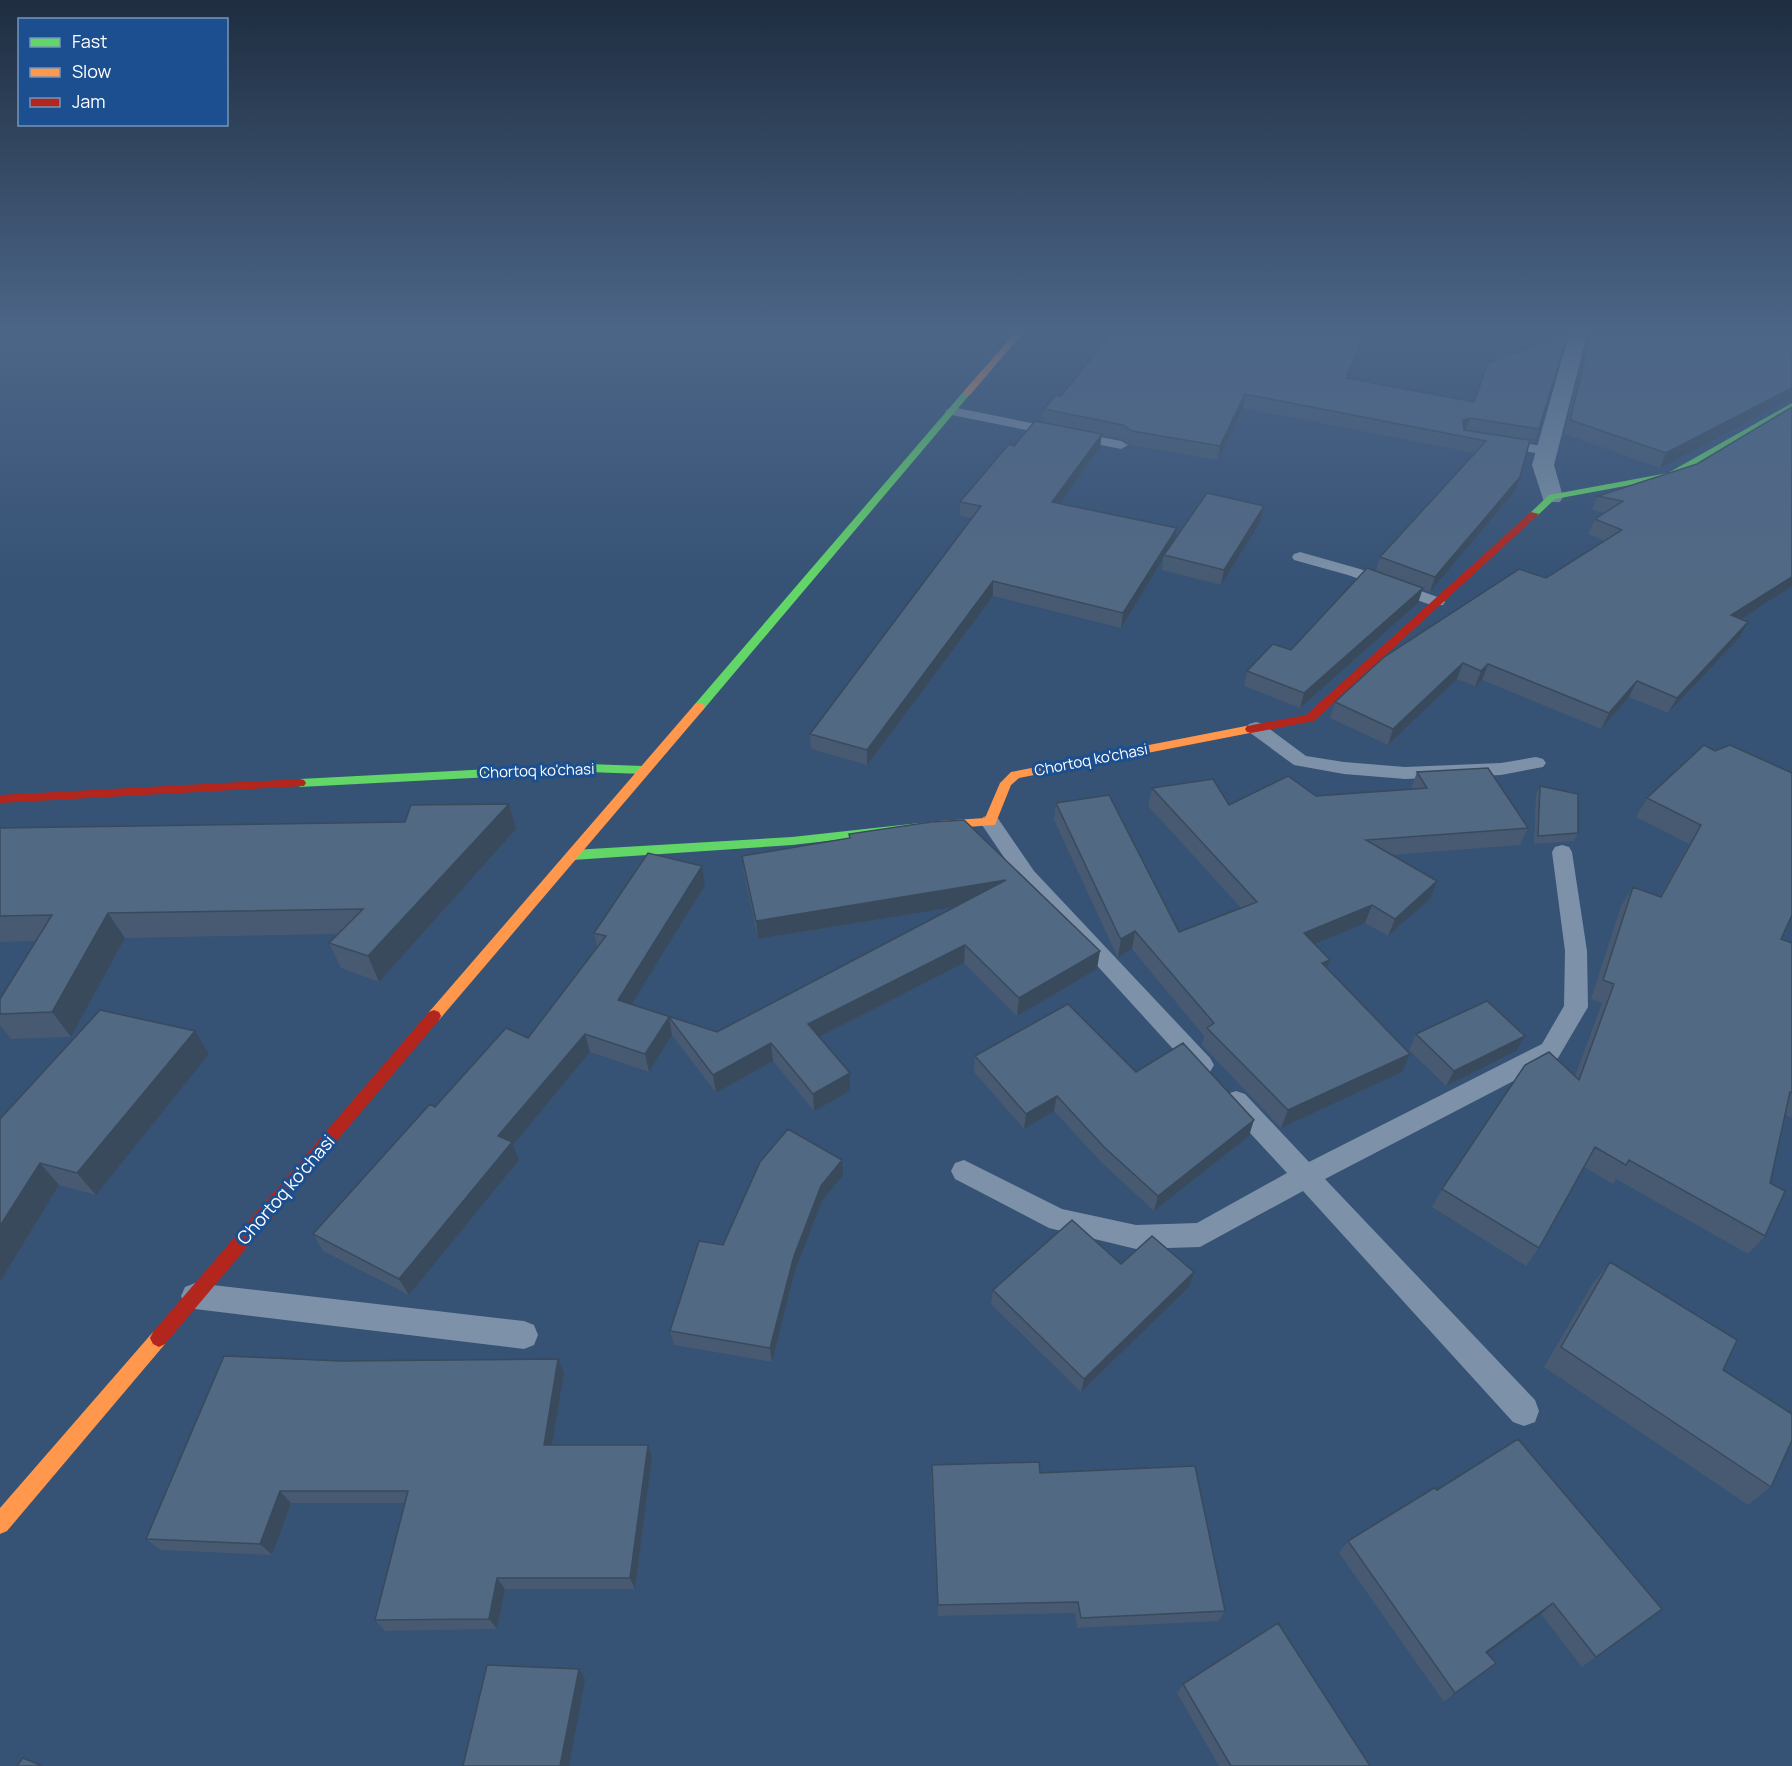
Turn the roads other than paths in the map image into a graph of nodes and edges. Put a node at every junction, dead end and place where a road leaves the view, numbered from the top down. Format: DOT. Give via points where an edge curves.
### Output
graph roads {
  1 [pos="947,416"];
  2 [pos="979,416"];
  3 [pos="1556,416"];
  4 [pos="1774,416"];
  5 [pos="1489,442"];
  6 [pos="1121,445"];
  7 [pos="1547,451"];
  8 [pos="1552,497"];
  9 [pos="1300,557"];
  10 [pos="1437,602"];
  11 [pos="1256,728"];
  12 [pos="1536,763"];
  13 [pos="642,770"];
  14 [pos="0,799"];
  15 [pos="990,822"];
  16 [pos="1562,852"];
  17 [pos="573,855"];
  18 [pos="964,1171"];
  19 [pos="1306,1176"];
  20 [pos="195,1296"];
  21 [pos="524,1335"];
  22 [pos="1524,1412"];
  23 [pos="0,1524"];
  1 -- 13 [label="street, Chortoq ko'chasi"];
  2 -- 6 [label="lane"];
  3 -- 7 [label="street"];
  4 -- 8 [label="street" via="1671,475"];
  5 -- 7 [label="lane"];
  7 -- 8 [label="street" via="1543,465"];
  8 -- 10 [label="street, Chortoq ko'chasi"];
  9 -- 10 [label="lane"];
  10 -- 11 [label="street, Chortoq ko'chasi" via="1310,717"];
  11 -- 12 [label="lane" via="1301,761 1344,768 1405,773 1501,769"];
  11 -- 15 [label="street, Chortoq ko'chasi" via="1014,775 1006,783"];
  13 -- 14 [label="street, Chortoq ko'chasi" via="588,768"];
  13 -- 17 [label="street, Chortoq ko'chasi"];
  15 -- 17 [label="street" via="792,841"];
  15 -- 19 [label="lane" via="1027,876"];
  16 -- 19 [label="lane" via="1576,951 1576,1007 1550,1051"];
  17 -- 20 [label="street, Chortoq ko'chasi"];
  18 -- 19 [label="lane" via="1058,1220 1136,1237 1200,1235"];
  19 -- 22 [label="lane"];
  20 -- 21 [label="lane"];
  20 -- 23 [label="street, Chortoq ko'chasi"];
}
